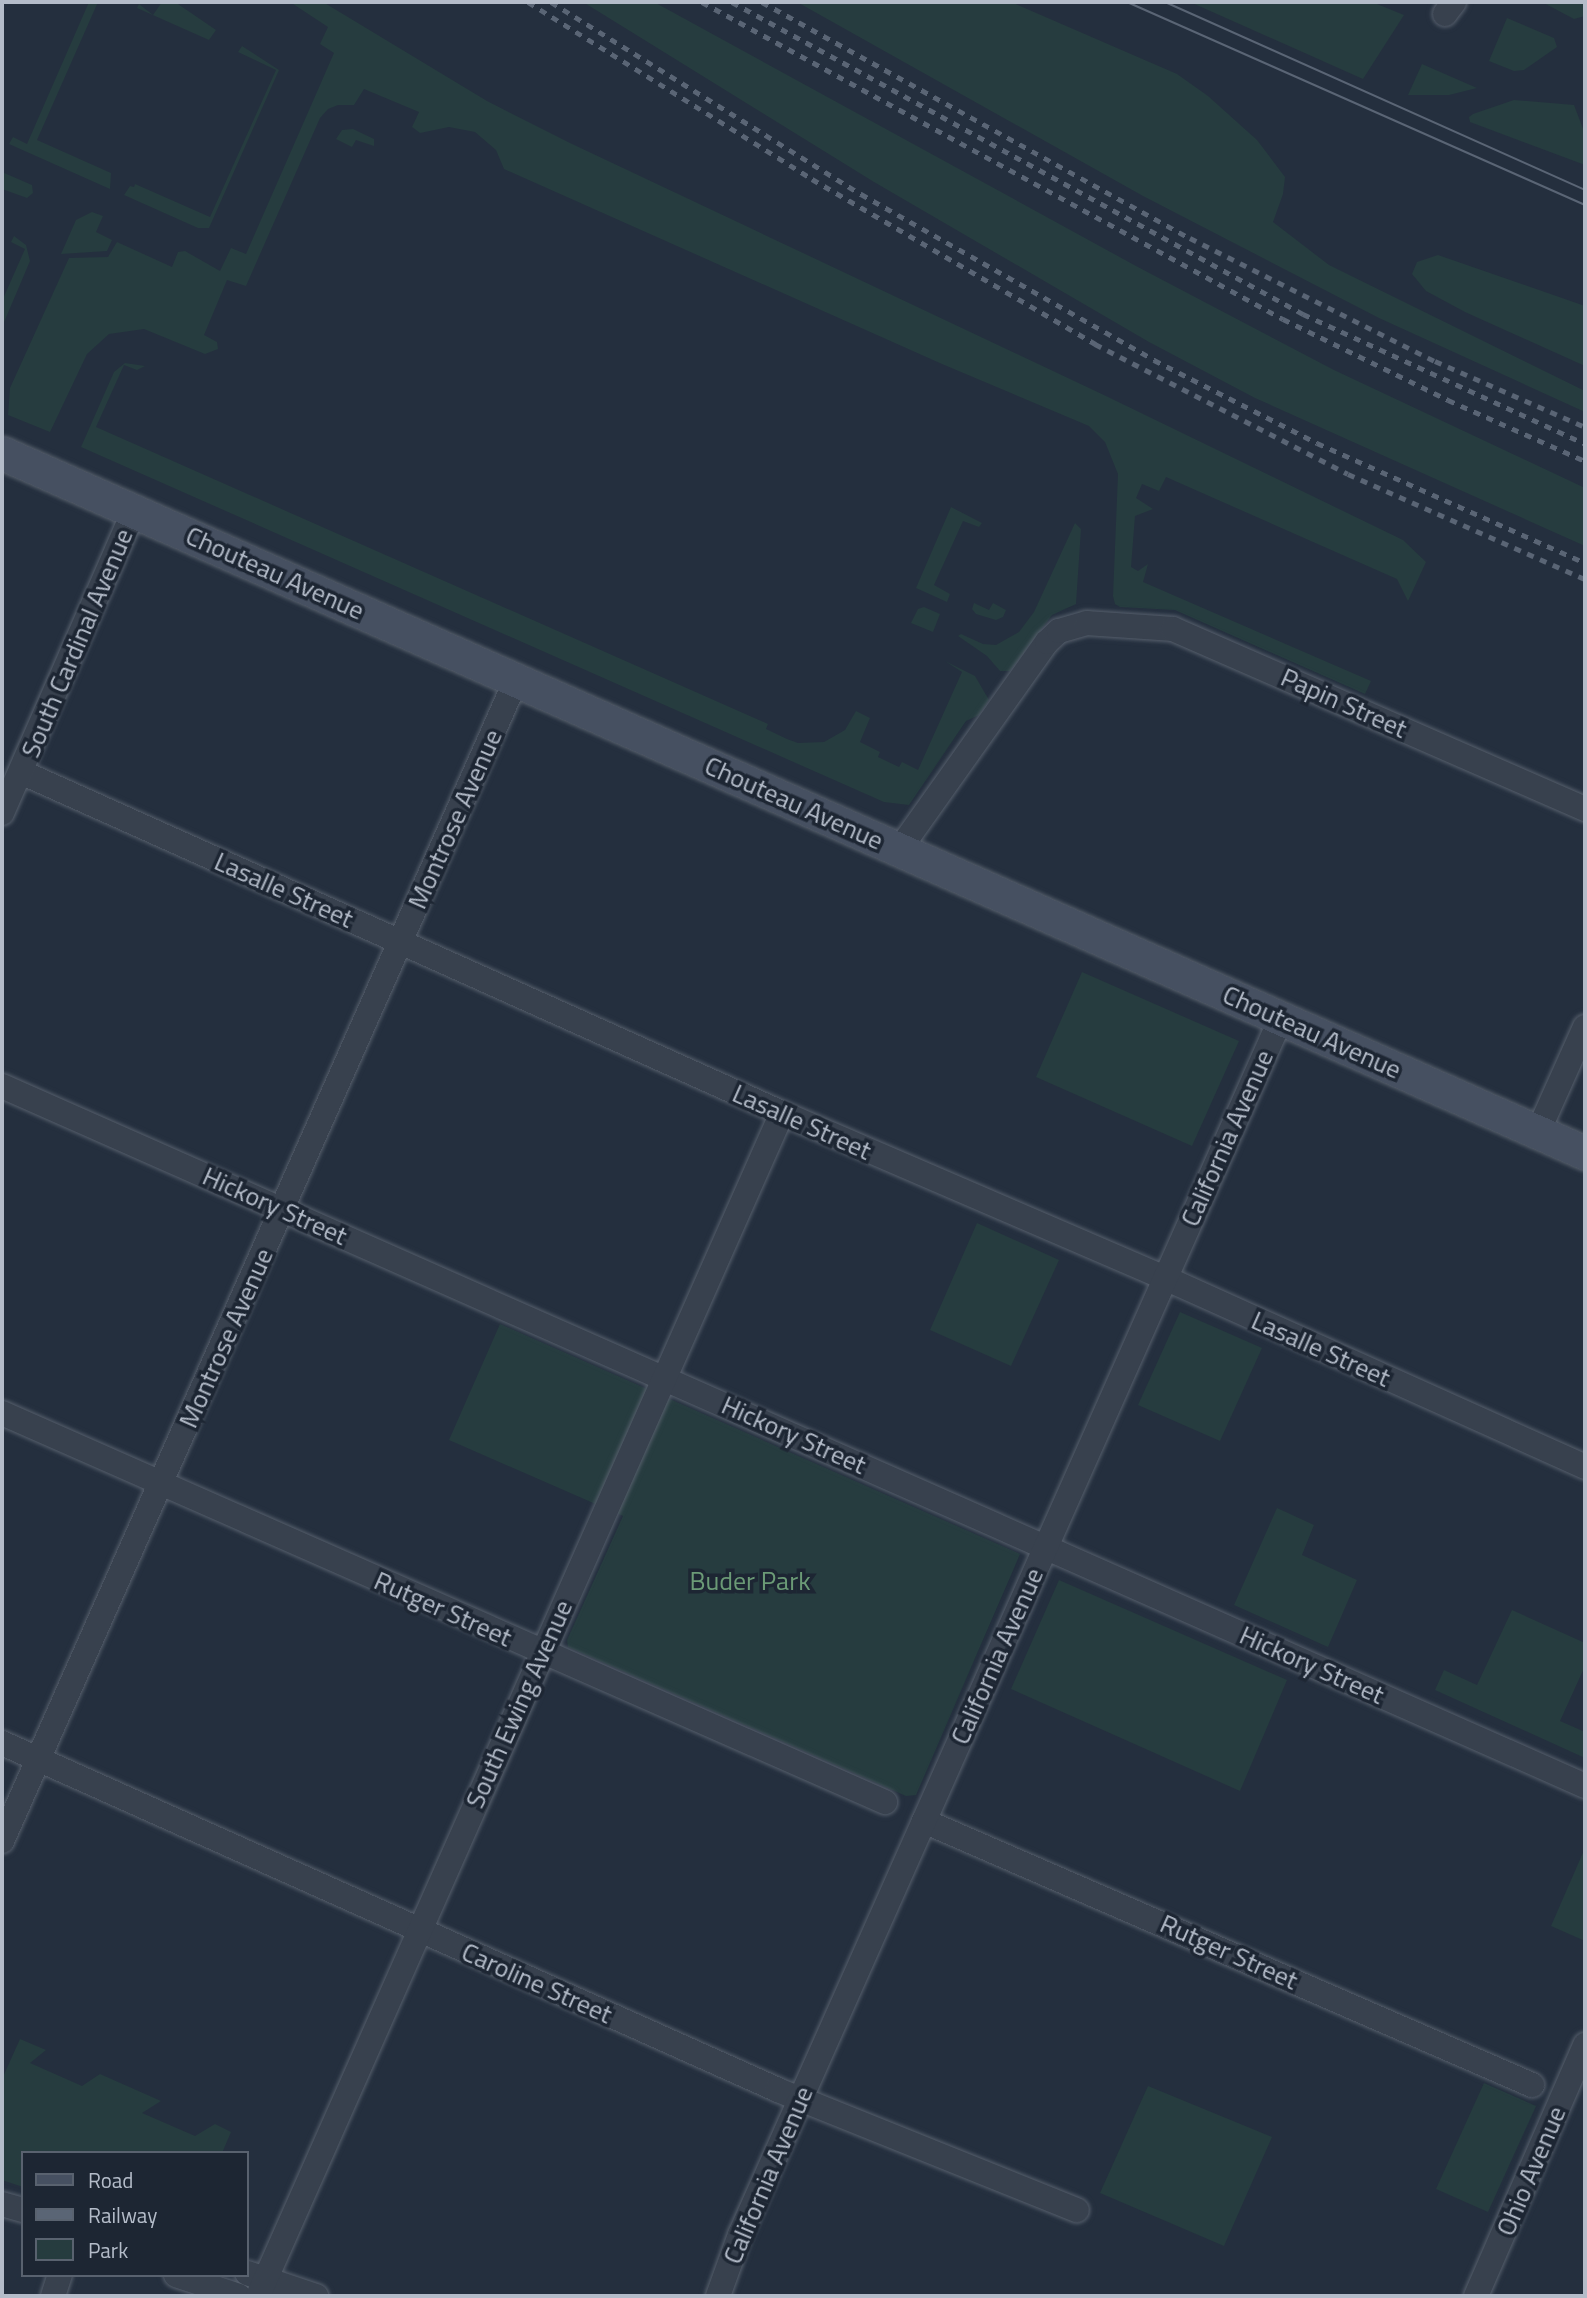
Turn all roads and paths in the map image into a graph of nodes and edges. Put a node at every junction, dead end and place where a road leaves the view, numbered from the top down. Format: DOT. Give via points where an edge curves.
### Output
graph roads {
  1 [pos="2,453"];
  2 [pos="134,511"];
  3 [pos="516,680"];
  4 [pos="21,772"];
  5 [pos="1585,809"];
  6 [pos="2,813"];
  7 [pos="900,849"];
  8 [pos="401,942"];
  9 [pos="1281,1018"];
  10 [pos="1585,1027"];
  11 [pos="2,1086"];
  12 [pos="782,1114"];
  13 [pos="1538,1132"];
  14 [pos="1585,1153"];
  15 [pos="284,1210"];
  16 [pos="1165,1278"];
  17 [pos="663,1377"];
  18 [pos="2,1413"];
  19 [pos="1585,1467"];
  20 [pos="160,1483"];
  21 [pos="1046,1547"];
  22 [pos="541,1653"];
  23 [pos="2,1743"];
  24 [pos="37,1759"];
  25 [pos="1585,1786"];
  26 [pos="885,1802"];
  27 [pos="924,1821"];
  28 [pos="2,1841"];
  29 [pos="419,1931"];
  30 [pos="1585,2045"];
  31 [pos="1532,2085"];
  32 [pos="800,2099"];
  33 [pos="1574,2099"];
  34 [pos="2,2204"];
  35 [pos="21,2209"];
  36 [pos="1077,2210"];
  37 [pos="59,2277"];
  38 [pos="182,2277"];
  39 [pos="256,2283"];
  40 [pos="53,2296"];
  41 [pos="239,2296"];
  42 [pos="316,2296"];
  43 [pos="718,2296"];
  44 [pos="1476,2296"];
  1 -- 2 [label="main road, Chouteau Avenue"];
  2 -- 3 [label="main road, Chouteau Avenue"];
  2 -- 4 [label="street, South Cardinal Avenue"];
  3 -- 7 [label="main road, Chouteau Avenue"];
  3 -- 8 [label="street, Montrose Avenue"];
  4 -- 6 [label="street, South Cardinal Avenue"];
  4 -- 8 [label="street, Lasalle Street"];
  5 -- 7 [label="street, Papin Street" via="1182,633 1152,625 1096,623 1072,625 1047,642"];
  7 -- 9 [label="main road, Chouteau Avenue"];
  8 -- 12 [label="street, Lasalle Street"];
  8 -- 15 [label="street, Montrose Avenue"];
  9 -- 13 [label="main road, Chouteau Avenue"];
  9 -- 16 [label="street, California Avenue"];
  10 -- 13 [label="street"];
  11 -- 15 [label="street, Hickory Street"];
  12 -- 16 [label="street, Lasalle Street"];
  12 -- 17 [label="street, South Ewing Avenue"];
  13 -- 14 [label="main road, Chouteau Avenue"];
  15 -- 17 [label="street, Hickory Street"];
  15 -- 20 [label="street, Montrose Avenue"];
  16 -- 19 [label="street, Lasalle Street"];
  16 -- 21 [label="street, California Avenue"];
  17 -- 21 [label="street, Hickory Street"];
  17 -- 22 [label="street, South Ewing Avenue"];
  18 -- 20 [label="street, Rutger Street"];
  20 -- 22 [label="street, Rutger Street"];
  20 -- 24 [label="street, Montrose Avenue"];
  21 -- 25 [label="street, Hickory Street"];
  21 -- 27 [label="street, California Avenue"];
  22 -- 26 [label="street, Rutger Street"];
  22 -- 29 [label="street, South Ewing Avenue"];
  23 -- 24 [label="street, Caroline Street"];
  24 -- 28 [label="street, Montrose Avenue"];
  24 -- 29 [label="street, Caroline Street"];
  27 -- 31 [label="street, Rutger Street"];
  27 -- 32 [label="street, California Avenue"];
  29 -- 32 [label="street, Caroline Street"];
  29 -- 39 [label="street, South Ewing Avenue"];
  30 -- 33 [label="street, Ohio Avenue"];
  32 -- 36 [label="street, Caroline Street"];
  32 -- 43 [label="street, California Avenue"];
  33 -- 44 [label="street, Ohio Avenue"];
  34 -- 35 [label="street"];
  37 -- 40 [label="street"];
  38 -- 41 [label="street"];
  39 -- 42 [label="street"];
}
